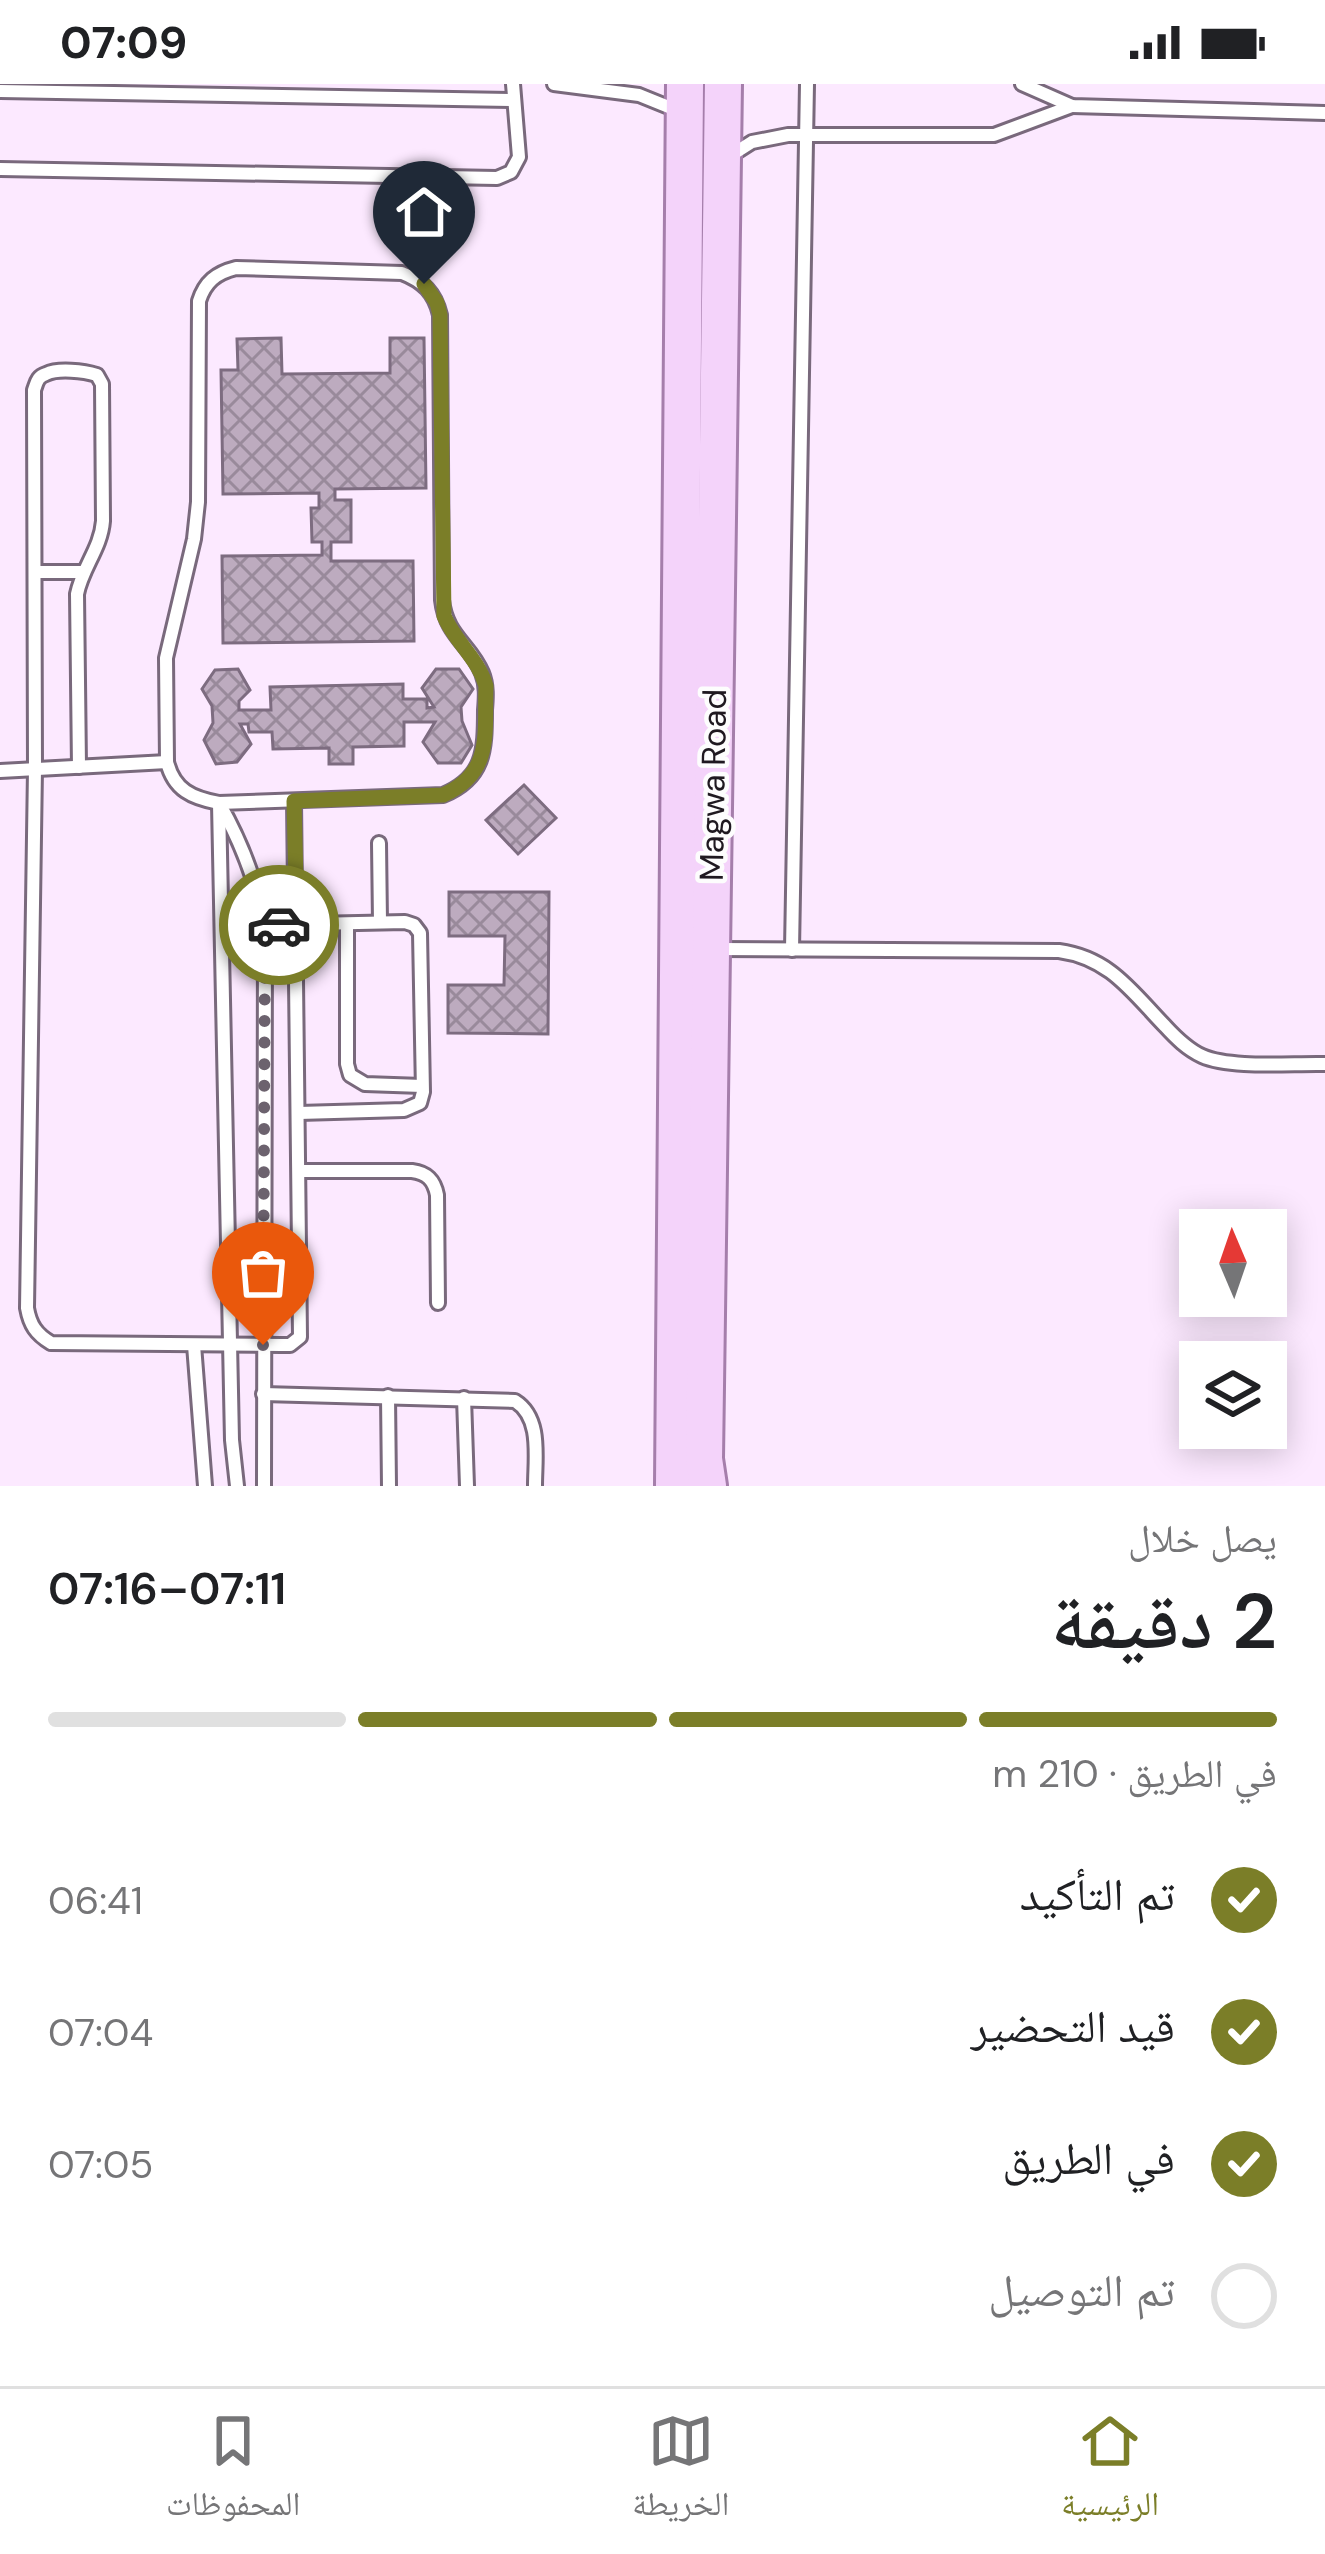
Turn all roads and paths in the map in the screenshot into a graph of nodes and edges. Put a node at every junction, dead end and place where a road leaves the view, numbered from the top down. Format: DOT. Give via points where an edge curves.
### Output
graph roads {
  1 [pos="513,84"];
  2 [pos="554,84"];
  3 [pos="723,84"];
  4 [pos="807,84"];
  5 [pos="1022,84"];
  6 [pos="624,88"];
  7 [pos="0,91"];
  8 [pos="685,99"];
  9 [pos="514,100"];
  10 [pos="1072,106"];
  11 [pos="1325,113"];
  12 [pos="806,135"];
  13 [pos="722,162"];
  14 [pos="0,169"];
  15 [pos="35,572"];
  16 [pos="83,572"];
  17 [pos="167,762"];
  18 [pos="79,767"];
  19 [pos="35,770"];
  20 [pos="0,771"];
  21 [pos="294,801"];
  22 [pos="218,803"];
  23 [pos="380,842"];
  24 [pos="380,922"];
  25 [pos="297,924"];
  26 [pos="346,924"];
  27 [pos="265,925"];
  28 [pos="710,949"];
  29 [pos="792,950"];
  30 [pos="1325,1064"];
  31 [pos="422,1086"];
  32 [pos="299,1113"];
  33 [pos="300,1171"];
  34 [pos="438,1303"];
  35 [pos="194,1345"];
  36 [pos="230,1345"];
  37 [pos="263,1345"];
  38 [pos="263,1394"];
  39 [pos="388,1396"];
  40 [pos="464,1398"];
  41 [pos="205,1486"];
  42 [pos="236,1486"];
  43 [pos="264,1486"];
  44 [pos="389,1486"];
  45 [pos="466,1486"];
  46 [pos="536,1486"];
  47 [pos="674,1486"];
  48 [pos="708,1486"];
  1 -- 9 [label="lane"];
  2 -- 6 [label="lane"];
  3 -- 13 [label="main road, Magwa Road"];
  4 -- 12 [label="lane"];
  5 -- 10 [label="lane"];
  6 -- 8 [label="lane" via="655,100"];
  7 -- 9 [label="lane"];
  8 -- 47 [label="main road, Magwa Road"];
  9 -- 14 [label="lane" via="519,158 497,178"];
  10 -- 11 [label="lane"];
  10 -- 12 [label="lane" via="994,135"];
  12 -- 13 [label="lane" via="752,142"];
  12 -- 29 [label="lane"];
  13 -- 28 [label="main road, Magwa Road"];
  15 -- 16 [label="lane"];
  15 -- 16 [label="lane" via="35,384 47,373 86,372 103,389 103,521"];
  15 -- 19 [label="lane"];
  16 -- 18 [label="lane"];
  17 -- 18 [label="lane"];
  17 -- 21 [label="lane" via="166,658 198,502 202,291 236,268 402,273 424,284 440,315 442,600 451,631 486,686 484,752 469,779 443,795"];
  17 -- 22 [label="lane" via="185,793"];
  18 -- 19 [label="lane"];
  19 -- 20 [label="lane"];
  19 -- 35 [label="lane" via="29,1322 51,1343"];
  21 -- 22 [label="lane"];
  21 -- 25 [label="lane"];
  22 -- 27 [label="lane" via="248,858"];
  22 -- 36 [label="lane"];
  23 -- 24 [label="lane"];
  24 -- 26 [label="lane"];
  24 -- 31 [label="lane" via="410,923 420,933"];
  25 -- 26 [label="lane"];
  25 -- 27 [label="lane"];
  25 -- 32 [label="lane"];
  26 -- 31 [label="lane" via="350,1075 365,1084"];
  27 -- 37 [label="lane"];
  28 -- 29 [label="lane"];
  28 -- 48 [label="main road, Magwa Road"];
  29 -- 30 [label="lane" via="1079,954 1114,974 1199,1055"];
  31 -- 32 [label="lane" via="420,1103 410,1109"];
  32 -- 33 [label="lane"];
  33 -- 34 [label="lane" via="412,1171 432,1180"];
  33 -- 37 [label="lane" via="302,1331 290,1345"];
  35 -- 36 [label="lane"];
  35 -- 41 [label="lane"];
  36 -- 37 [label="lane"];
  36 -- 42 [label="lane"];
  37 -- 38 [label="lane"];
  38 -- 39 [label="lane"];
  38 -- 43 [label="lane"];
  39 -- 40 [label="lane"];
  39 -- 44 [label="lane"];
  40 -- 45 [label="lane"];
  40 -- 46 [label="lane" via="506,1398 530,1413"];
}
